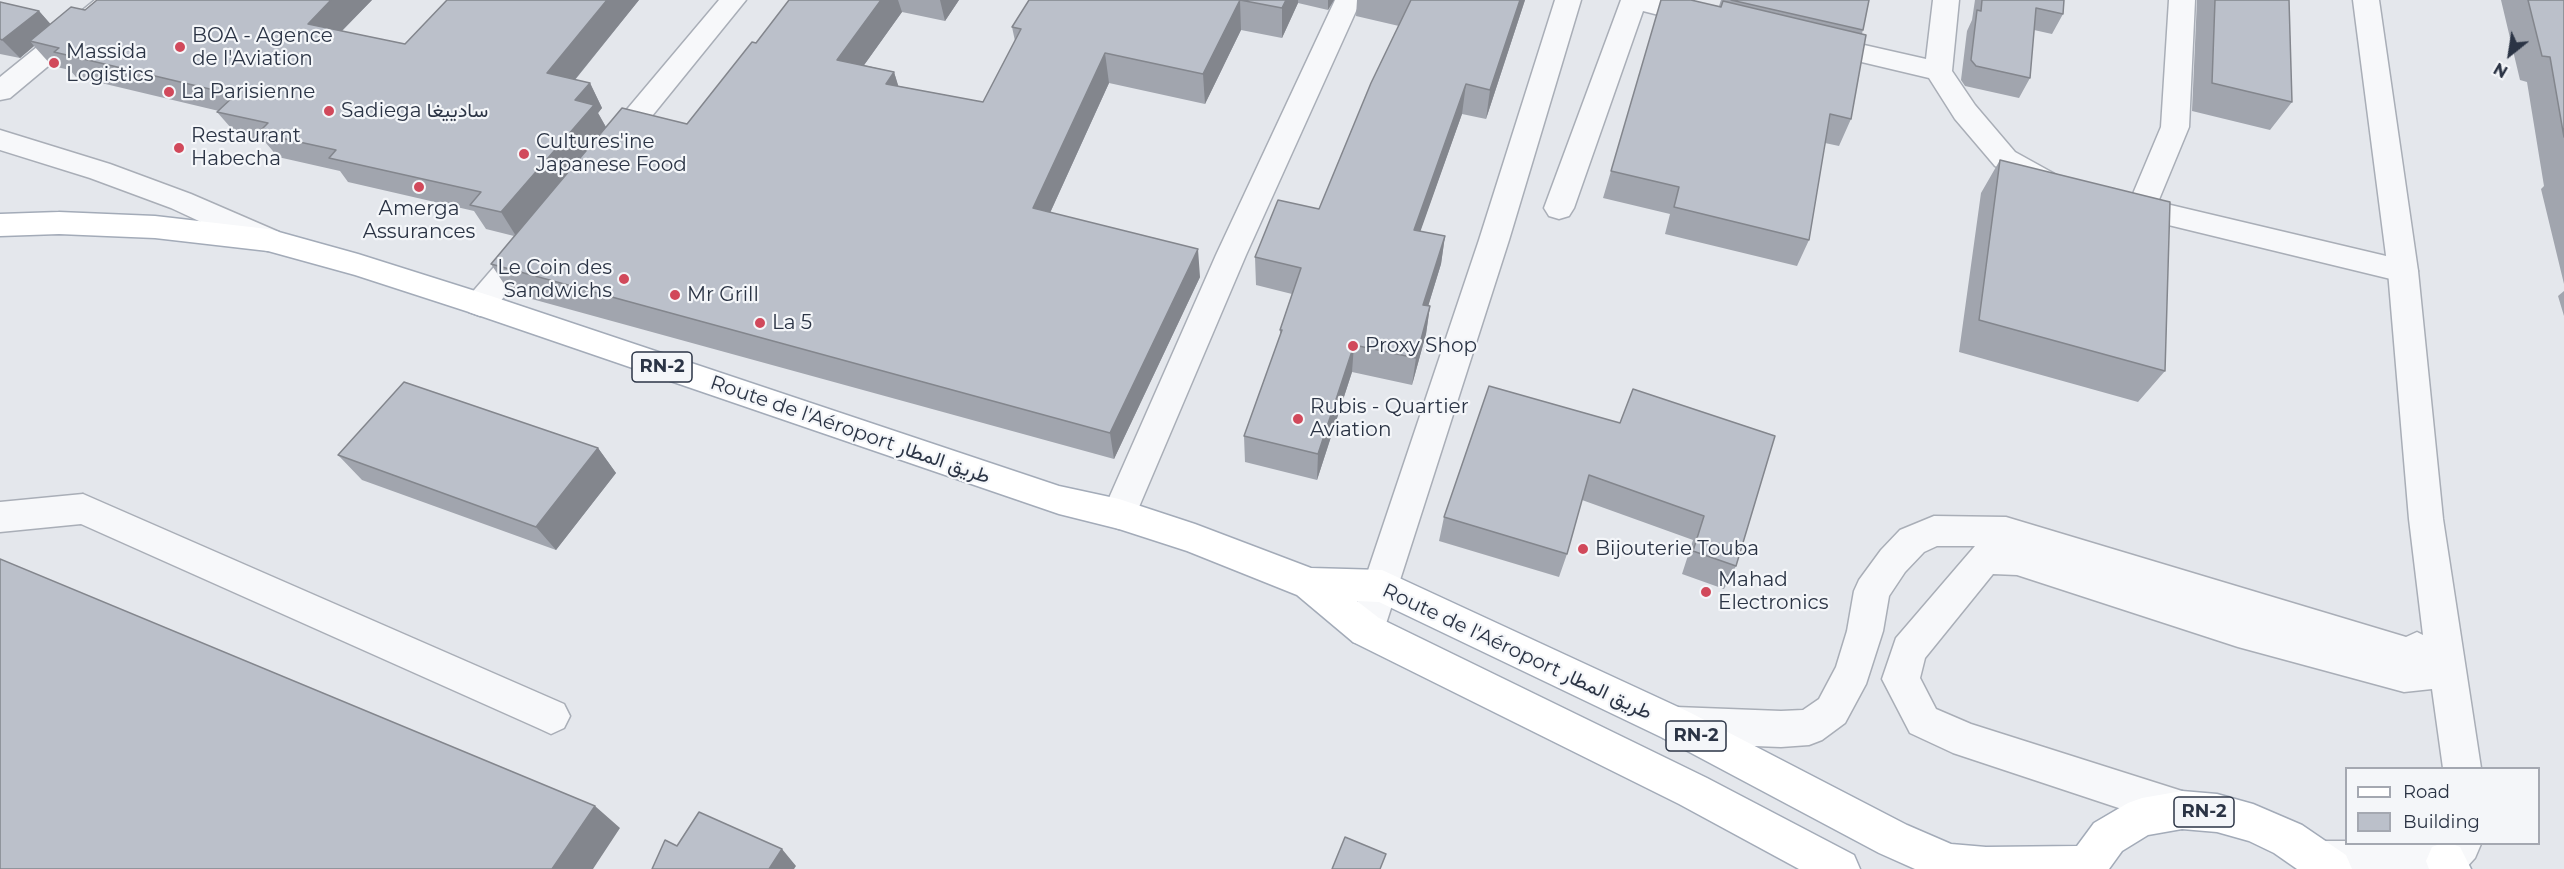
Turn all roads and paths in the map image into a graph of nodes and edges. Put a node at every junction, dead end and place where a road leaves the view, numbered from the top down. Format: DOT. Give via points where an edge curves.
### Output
graph roads {
  1 [pos="111,0"];
  2 [pos="733,0"];
  3 [pos="1348,0"];
  4 [pos="1568,0"];
  5 [pos="1946,0"];
  6 [pos="2182,0"];
  7 [pos="2366,0"];
  8 [pos="1721,22"];
  9 [pos="1801,40"];
  10 [pos="1938,71"];
  11 [pos="0,91"];
  12 [pos="0,140"];
  13 [pos="599,163"];
  14 [pos="1559,208"];
  15 [pos="2141,209"];
  16 [pos="0,225"];
  17 [pos="547,226"];
  18 [pos="268,240"];
  19 [pos="2403,271"];
  20 [pos="480,304"];
  21 [pos="1119,514"];
  22 [pos="0,517"];
  23 [pos="1310,584"];
  24 [pos="1382,586"];
  25 [pos="1366,630"];
  26 [pos="2441,634"];
  27 [pos="551,716"];
  28 [pos="1676,725"];
  29 [pos="2462,767"];
  30 [pos="2182,810"];
  31 [pos="2452,858"];
  32 [pos="2328,865"];
  33 [pos="2085,868"];
  34 [pos="1839,869"];
  1 -- 11 [label="street"];
  2 -- 13 [label="street"];
  3 -- 21 [label="street" via="1231,255"];
  4 -- 24 [label="street"];
  5 -- 10 [label="street"];
  6 -- 15 [label="street" via="2175,127"];
  7 -- 19 [label="street"];
  8 -- 14 [label="street" via="1634,0"];
  9 -- 10 [label="street"];
  10 -- 15 [label="street" via="1965,112 2005,159 2055,186"];
  12 -- 18 [label="street" via="181,201"];
  15 -- 19 [label="street"];
  16 -- 18 [label="main road, Route de l'Aéroport طريق المطار / RN-2" via="155,227"];
  17 -- 20 [label="street"];
  18 -- 20 [label="main road, Route de l'Aéroport طريق المطار / RN-2"];
  19 -- 26 [label="street"];
  20 -- 21 [label="main road, Route de l'Aéroport طريق المطار / RN-2" via="909,452 1059,500"];
  21 -- 23 [label="main road, Route de l'Aéroport طريق المطار / RN-2"];
  22 -- 27 [label="street" via="83,509"];
  23 -- 24 [label="main road, Route de l'Aéroport طريق المطار / RN-2"];
  23 -- 25 [label="main road, Route de l'Aéroport طريق المطار / RN-2"];
  24 -- 25 [label="street"];
  24 -- 28 [label="main road, Route de l'Aéroport طريق المطار / RN-2"];
  25 -- 34 [label="main road, Route de l'Aéroport طريق المطار / RN-2" via="1694,790"];
  26 -- 28 [label="street" via="2408,654 2006,532 1935,531 1912,541 1872,591 1853,672 1832,711 1809,727"];
  26 -- 29 [label="street"];
  26 -- 30 [label="street" via="2431,672 2404,675 2238,631 2017,560 1985,558 1909,650 1901,679 1923,722 1966,740"];
  28 -- 33 [label="main road, Route de l'Aéroport طريق المطار / RN-2" via="1893,839 1950,864"];
  30 -- 32 [label="main road, RN-2" via="2217,813 2253,823 2288,839"];
  30 -- 33 [label="main road, RN-2" via="2142,817 2108,837"];
  31 -- 32 [label="street"];
}
